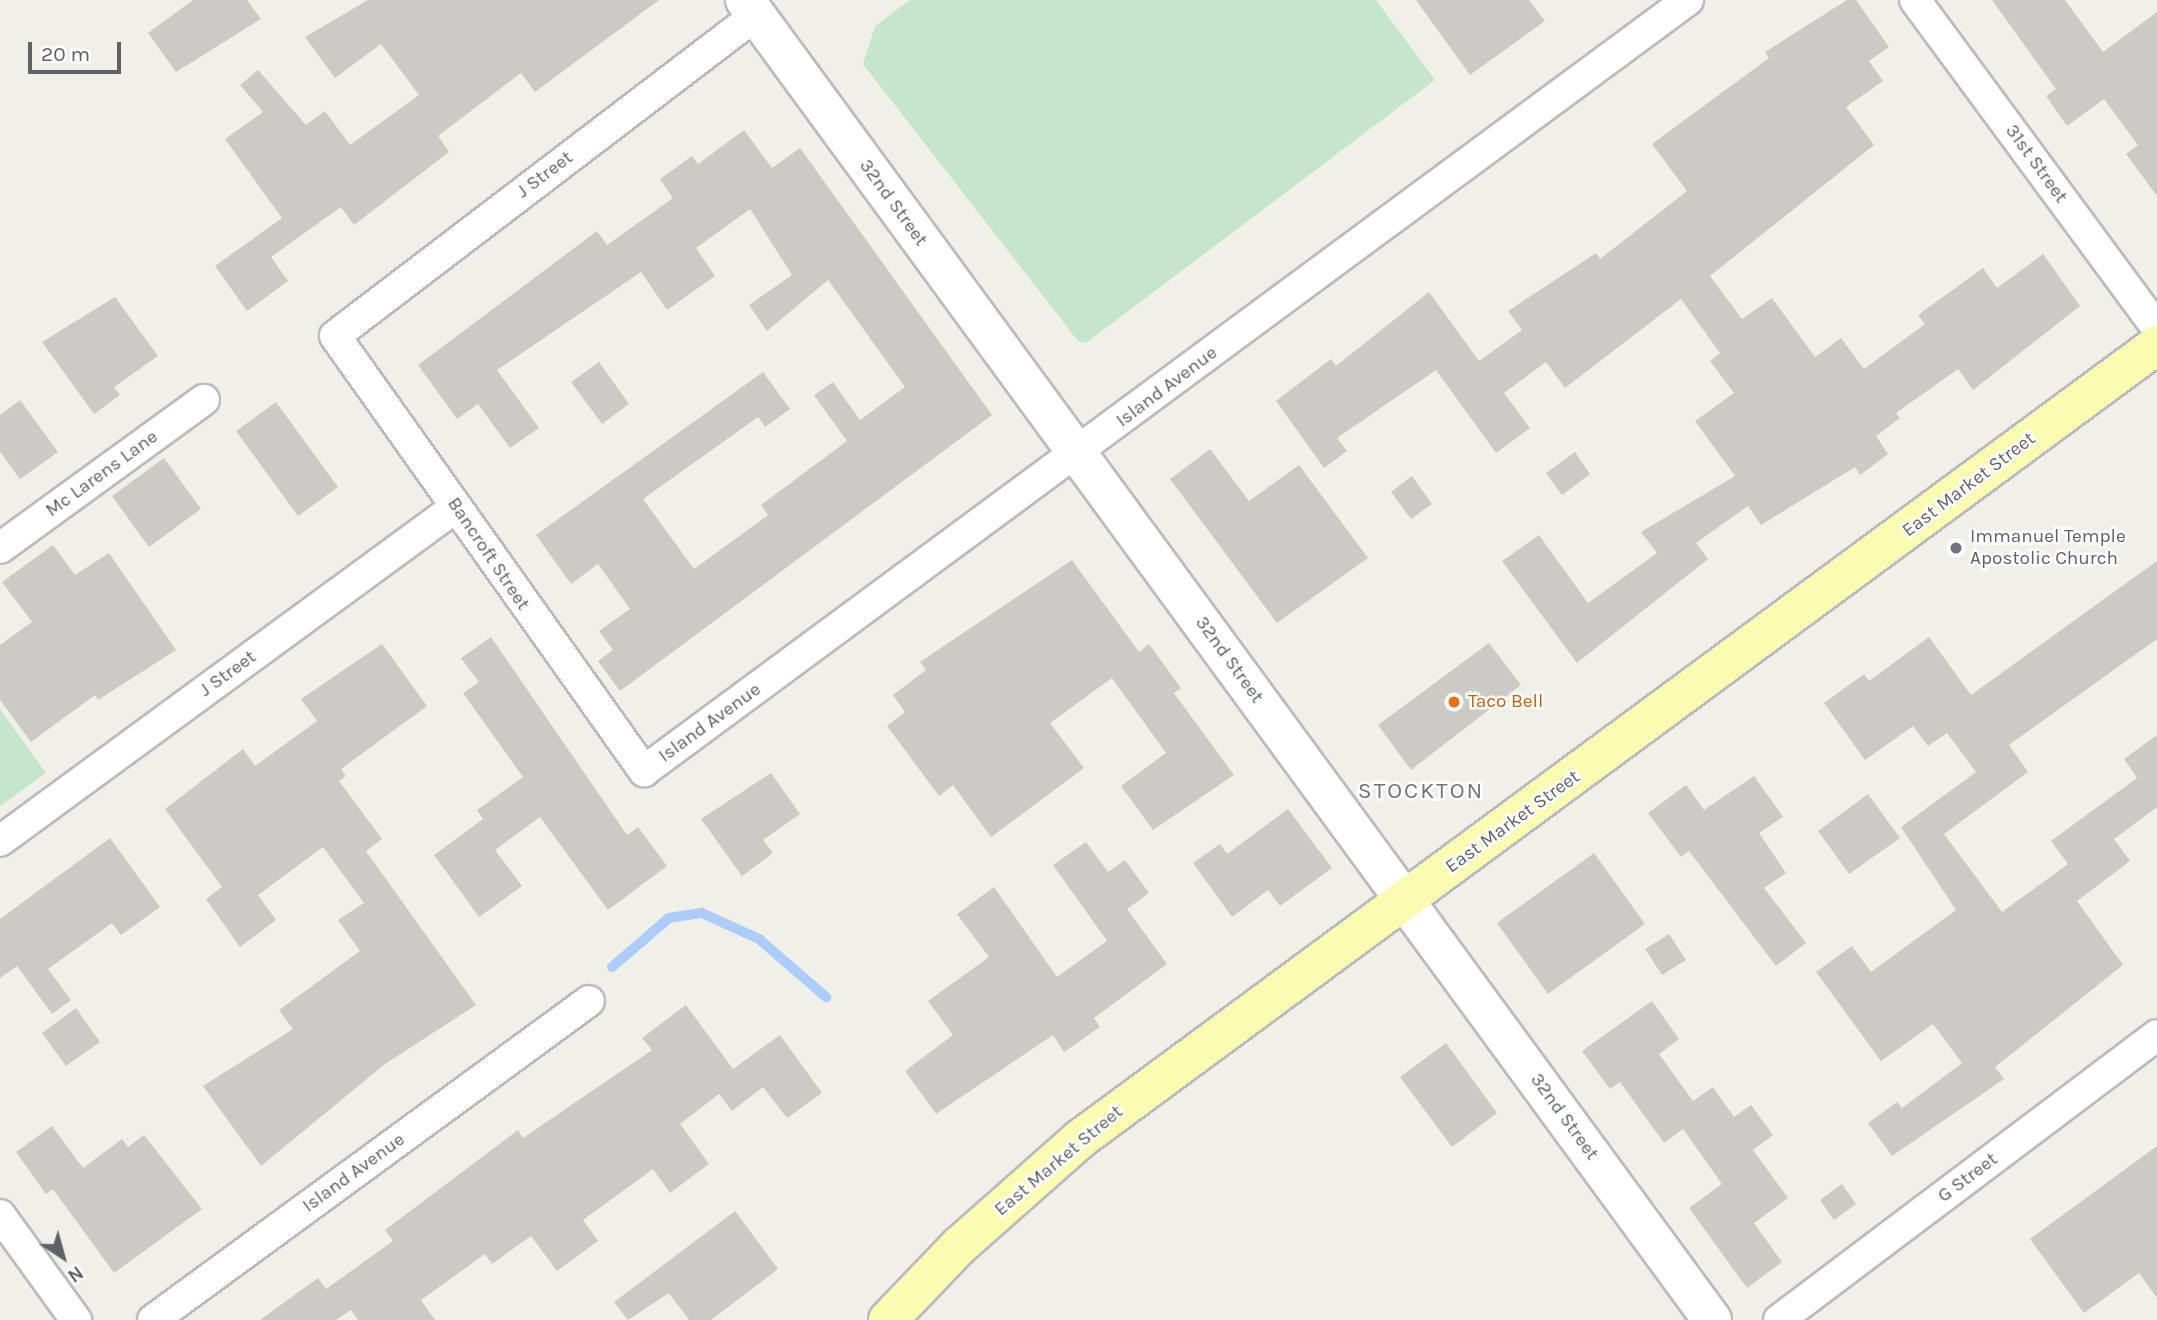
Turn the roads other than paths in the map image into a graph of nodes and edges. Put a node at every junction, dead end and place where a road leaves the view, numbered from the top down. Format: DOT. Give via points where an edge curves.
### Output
graph roads {
  1 [pos="1688,0"];
  2 [pos="1915,0"];
  3 [pos="750,7"];
  4 [pos="2157,328"];
  5 [pos="335,335"];
  6 [pos="2157,345"];
  7 [pos="204,400"];
  8 [pos="1077,453"];
  9 [pos="456,508"];
  10 [pos="0,548"];
  11 [pos="644,771"];
  12 [pos="0,841"];
  13 [pos="1406,901"];
  14 [pos="589,1001"];
  15 [pos="2157,1035"];
  16 [pos="0,1215"];
  17 [pos="75,1320"];
  18 [pos="152,1320"];
  19 [pos="888,1320"];
  20 [pos="1712,1320"];
  21 [pos="1779,1320"];
  1 -- 8 [label="street, Island Avenue"];
  2 -- 4 [label="street, 31st Street"];
  3 -- 5 [label="street, J Street"];
  3 -- 8 [label="main road, 32nd Street"];
  5 -- 9 [label="street, Bancroft Street"];
  6 -- 13 [label="main road, East Market Street"];
  7 -- 10 [label="street, Mc Larens Lane"];
  8 -- 11 [label="street, Island Avenue"];
  8 -- 13 [label="main road, 32nd Street"];
  9 -- 11 [label="street, Bancroft Street"];
  9 -- 12 [label="street, J Street"];
  13 -- 19 [label="main road, East Market Street" via="1080,1139 959,1246"];
  13 -- 20 [label="main road, 32nd Street"];
  14 -- 18 [label="street, Island Avenue"];
  15 -- 21 [label="street, G Street"];
  16 -- 17 [label="street"];
}
